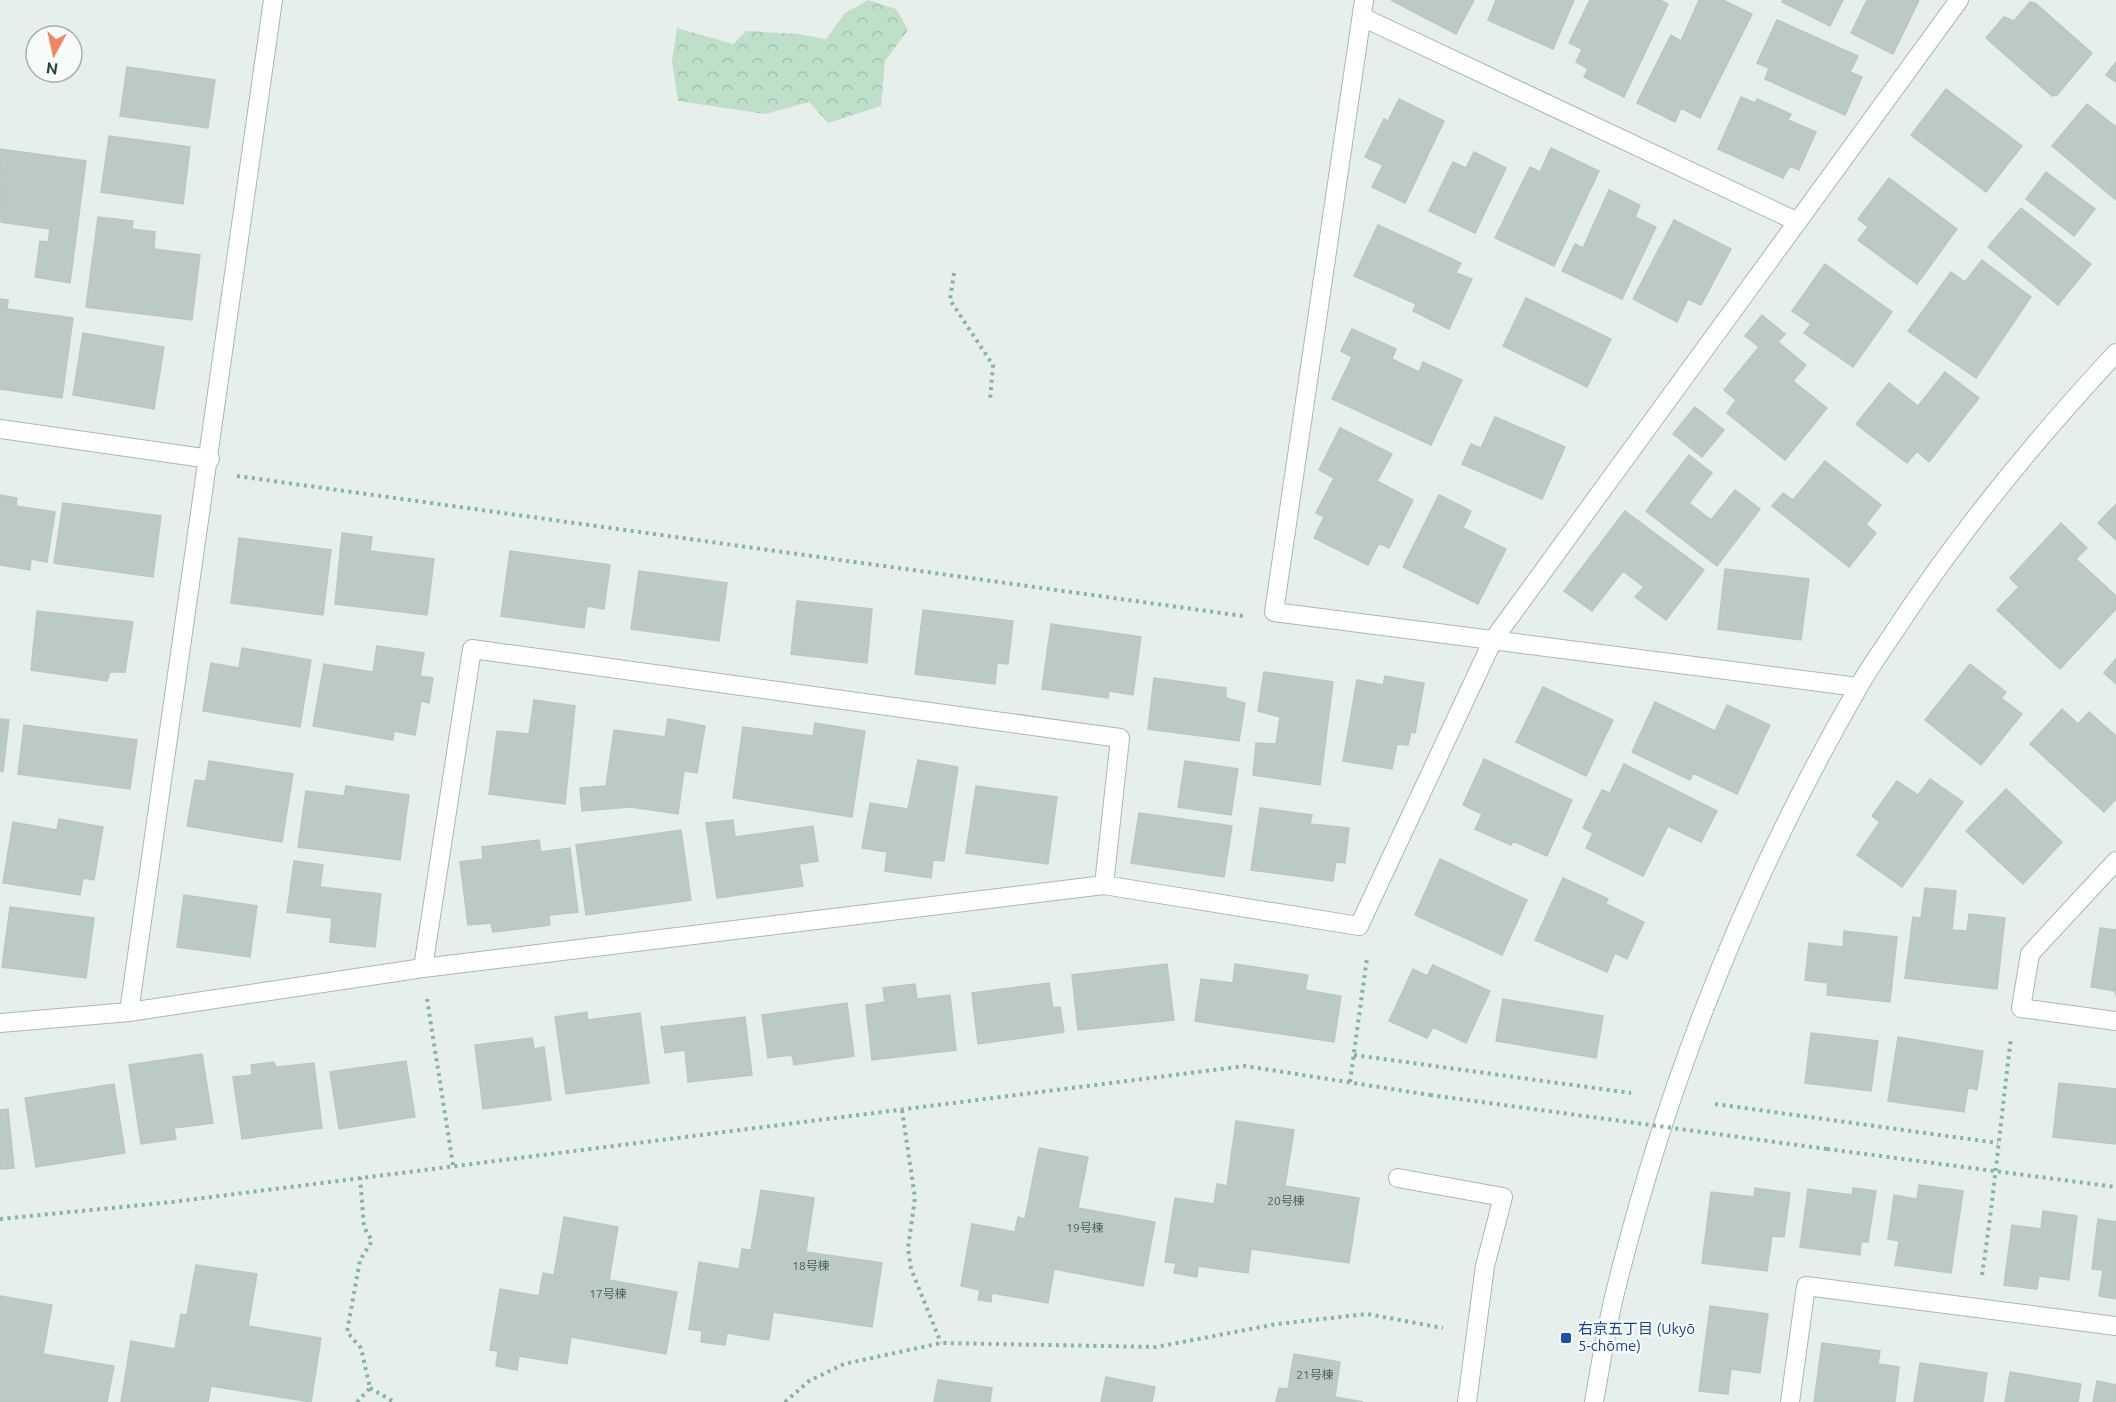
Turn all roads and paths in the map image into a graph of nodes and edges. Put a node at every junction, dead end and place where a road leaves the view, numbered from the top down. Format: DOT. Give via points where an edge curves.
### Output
graph roads {
  1 [pos="273,0"];
  2 [pos="1959,0"];
  3 [pos="1363,9"];
  4 [pos="1798,222"];
  5 [pos="954,273"];
  6 [pos="2116,353"];
  7 [pos="990,400"];
  8 [pos="0,429"];
  9 [pos="210,459"];
  10 [pos="1274,612"];
  11 [pos="1493,640"];
  12 [pos="1858,687"];
  13 [pos="2116,861"];
  14 [pos="1104,885"];
  15 [pos="1359,927"];
  16 [pos="423,969"];
  17 [pos="2021,1008"];
  18 [pos="129,1012"];
  19 [pos="2116,1022"];
  20 [pos="0,1023"];
  21 [pos="1354,1055"];
  22 [pos="1350,1082"];
  23 [pos="1631,1093"];
  24 [pos="1715,1104"];
  25 [pos="902,1110"];
  26 [pos="1998,1143"];
  27 [pos="453,1165"];
  28 [pos="1997,1172"];
  29 [pos="360,1177"];
  30 [pos="1398,1178"];
  31 [pos="2116,1186"];
  32 [pos="0,1219"];
  33 [pos="1977,1308"];
  34 [pos="2116,1326"];
  35 [pos="1476,1334"];
  36 [pos="941,1343"];
  37 [pos="370,1388"];
  38 [pos="357,1402"];
  39 [pos="394,1402"];
  40 [pos="785,1402"];
  41 [pos="1467,1402"];
  42 [pos="1594,1402"];
  43 [pos="1790,1402"];
  1 -- 9 [label="street"];
  2 -- 4 [label="street"];
  3 -- 4 [label="street"];
  3 -- 10 [label="street"];
  4 -- 11 [label="street"];
  5 -- 7 [label="path" via="950,300 993,365"];
  6 -- 12 [label="street" via="2041,434 1944,559"];
  8 -- 9 [label="street"];
  9 -- 10 [label="path" via="227,475 1247,616"];
  9 -- 18 [label="street"];
  10 -- 11 [label="street"];
  11 -- 12 [label="street"];
  11 -- 15 [label="street"];
  12 -- 42 [label="street" via="1730,941 1698,1021 1651,1159 1619,1276"];
  13 -- 17 [label="street" via="2030,954"];
  14 -- 15 [label="street"];
  14 -- 16 [label="street"];
  14 -- 16 [label="street" via="1120,738 472,649"];
  15 -- 21 [label="path" via="1369,947"];
  16 -- 18 [label="street"];
  16 -- 27 [label="path"];
  17 -- 19 [label="street"];
  17 -- 26 [label="path" via="2012,1031"];
  18 -- 20 [label="street"];
  21 -- 22 [label="path"];
  21 -- 23 [label="path"];
  22 -- 25 [label="path" via="1245,1066"];
  22 -- 28 [label="path, bridge"];
  24 -- 26 [label="path"];
  25 -- 27 [label="path"];
  25 -- 36 [label="path" via="915,1197 909,1258"];
  26 -- 28 [label="path"];
  27 -- 29 [label="path"];
  28 -- 31 [label="path"];
  28 -- 33 [label="path"];
  29 -- 32 [label="path" via="172,1202"];
  29 -- 37 [label="path" via="364,1227 372,1241 360,1260 347,1332 361,1348"];
  30 -- 35 [label="street" via="1503,1197 1485,1266"];
  33 -- 34 [label="street"];
  33 -- 43 [label="street" via="1806,1286"];
  35 -- 36 [label="path" via="1367,1314 1276,1324 1156,1347"];
  35 -- 41 [label="street"];
  36 -- 40 [label="path" via="844,1364 808,1381"];
  37 -- 38 [label="path"];
  37 -- 39 [label="path"];
}
